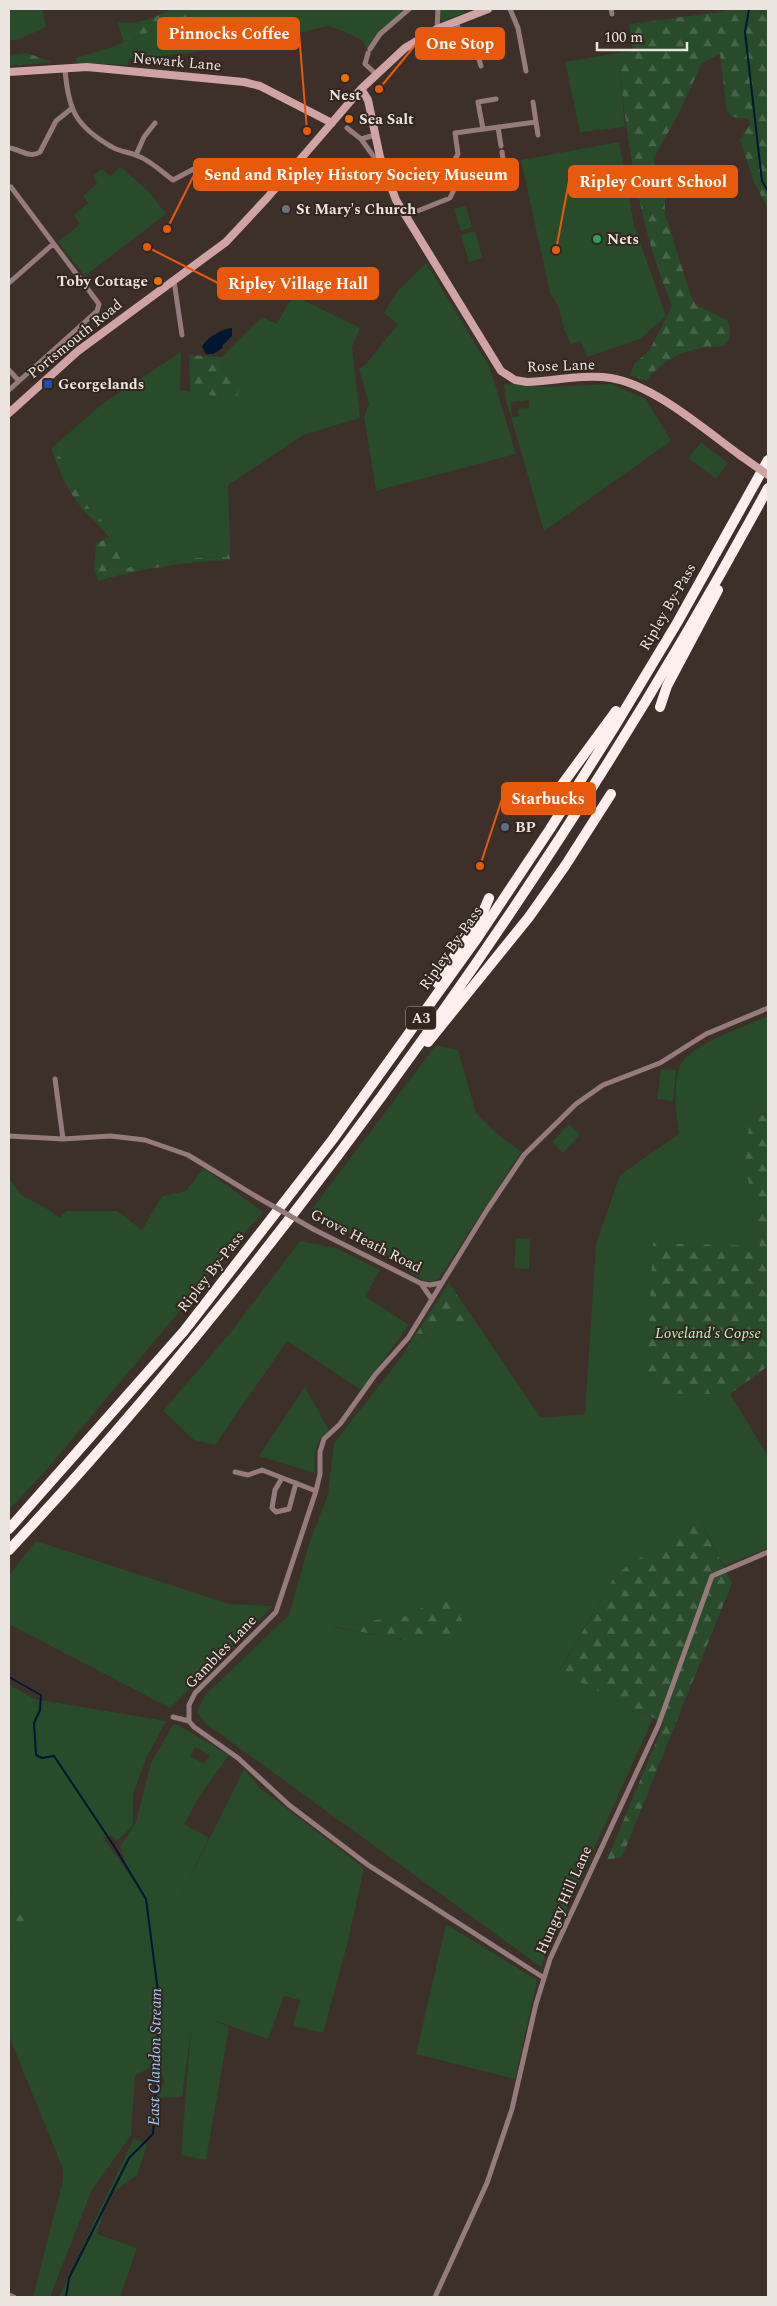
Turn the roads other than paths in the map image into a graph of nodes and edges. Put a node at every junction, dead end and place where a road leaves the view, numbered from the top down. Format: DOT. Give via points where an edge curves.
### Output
graph roads {
  1 [pos="409,9"];
  2 [pos="438,9"];
  3 [pos="488,9"];
  4 [pos="510,9"];
  5 [pos="456,22"];
  6 [pos="437,29"];
  7 [pos="481,66"];
  8 [pos="65,69"];
  9 [pos="526,71"];
  10 [pos="9,72"];
  11 [pos="376,74"];
  12 [pos="361,89"];
  13 [pos="496,99"];
  14 [pos="533,102"];
  15 [pos="71,109"];
  16 [pos="536,122"];
  17 [pos="155,123"];
  18 [pos="332,124"];
  19 [pos="498,127"];
  20 [pos="347,128"];
  21 [pos="482,129"];
  22 [pos="375,135"];
  23 [pos="538,135"];
  24 [pos="361,139"];
  25 [pos="501,146"];
  26 [pos="9,148"];
  27 [pos="16,149"];
  28 [pos="502,152"];
  29 [pos="136,155"];
  30 [pos="16,157"];
  31 [pos="205,163"];
  32 [pos="384,171"];
  33 [pos="457,174"];
  34 [pos="11,187"];
  35 [pos="404,216"];
  36 [pos="53,244"];
  37 [pos="174,281"];
  38 [pos="9,283"];
  39 [pos="182,335"];
  40 [pos="9,370"];
  41 [pos="19,381"];
  42 [pos="9,390"];
  43 [pos="9,413"];
  44 [pos="768,460"];
  45 [pos="768,474"];
  46 [pos="768,488"];
  47 [pos="739,542"];
  48 [pos="677,623"];
  49 [pos="660,707"];
  50 [pos="611,794"];
  51 [pos="547,805"];
  52 [pos="489,898"];
  53 [pos="768,1008"];
  54 [pos="54,1079"];
  55 [pos="360,1103"];
  56 [pos="370,1113"];
  57 [pos="9,1136"];
  58 [pos="63,1139"];
  59 [pos="420,1283"];
  60 [pos="441,1283"];
  61 [pos="431,1298"];
  62 [pos="235,1472"];
  63 [pos="282,1478"];
  64 [pos="296,1483"];
  65 [pos="316,1491"];
  66 [pos="9,1529"];
  67 [pos="9,1550"];
  68 [pos="768,1552"];
  69 [pos="174,1717"];
  70 [pos="189,1721"];
  71 [pos="544,1978"];
  72 [pos="9,2295"];
  73 [pos="14,2297"];
  74 [pos="435,2297"];
  1 -- 11 [label="street" via="380,34 369,51 365,64"];
  2 -- 6 [label="street"];
  3 -- 5 [label="main road, Portsmouth Road"];
  4 -- 9 [label="street" via="518,28"];
  5 -- 6 [label="main road, Portsmouth Road"];
  5 -- 7 [label="street" via="465,45 477,53"];
  6 -- 11 [label="main road, Portsmouth Road" via="405,48"];
  8 -- 10 [label="main road, Newark Lane"];
  8 -- 15 [label="street"];
  8 -- 18 [label="main road, Newark Lane" via="87,67 249,83 286,98"];
  11 -- 12 [label="main road, Portsmouth Road"];
  12 -- 18 [label="main road, Portsmouth Road"];
  12 -- 22 [label="main road, Rose Lane" via="368,100"];
  13 -- 21 [label="street" via="478,102"];
  14 -- 16 [label="street"];
  15 -- 27 [label="street" via="56,121 40,152 29,155"];
  15 -- 29 [label="street" via="84,127 112,147"];
  16 -- 19 [label="street"];
  16 -- 23 [label="street"];
  17 -- 29 [label="street"];
  18 -- 37 [label="main road, Portsmouth Road" via="238,230 210,256"];
  19 -- 21 [label="street"];
  19 -- 25 [label="street"];
  20 -- 24 [label="street, Rose Lane"];
  21 -- 33 [label="street" via="454,133"];
  22 -- 24 [label="street"];
  22 -- 32 [label="main road, Rose Lane"];
  24 -- 32 [label="street, Rose Lane"];
  26 -- 27 [label="street"];
  27 -- 30 [label="street"];
  28 -- 33 [label="street" via="504,165"];
  29 -- 31 [label="street" via="173,180"];
  32 -- 35 [label="main road, Rose Lane"];
  33 -- 35 [label="street" via="458,181 450,198"];
  34 -- 36 [label="street"];
  35 -- 45 [label="main road, Rose Lane, bridge" via="506,375 526,382 600,378 630,383 654,394"];
  36 -- 38 [label="street"];
  36 -- 41 [label="street" via="98,302 97,311"];
  37 -- 39 [label="street"];
  37 -- 43 [label="main road, Portsmouth Road" via="78,351"];
  40 -- 41 [label="street"];
  41 -- 42 [label="street"];
  44 -- 48 [label="highway, Ripley By-Pass / A3"];
  46 -- 47 [label="highway, Ripley By-Pass / A3"];
  47 -- 49 [label="highway" via="710,607 667,686"];
  47 -- 56 [label="highway, Ripley By-Pass / A3" via="563,835 491,944"];
  48 -- 51 [label="highway" via="593,745"];
  48 -- 55 [label="highway, Ripley By-Pass / A3" via="550,829"];
  50 -- 56 [label="highway" via="529,917"];
  52 -- 55 [label="highway"];
  53 -- 60 [label="street" via="706,1034 660,1063 604,1085 559,1118 515,1167"];
  54 -- 58 [label="street"];
  55 -- 66 [label="highway, Ripley By-Pass / A3" via="184,1331"];
  56 -- 67 [label="highway, Ripley By-Pass / A3" via="194,1339"];
  57 -- 58 [label="street, Grove Heath Road"];
  58 -- 59 [label="street, Grove Heath Road, bridge" via="130,1137 188,1154 313,1229"];
  59 -- 60 [label="street, Grove Heath Road"];
  59 -- 61 [label="street"];
  60 -- 61 [label="street, Gambles Lane"];
  61 -- 65 [label="street, Gambles Lane" via="408,1338 324,1440"];
  62 -- 63 [label="street" via="248,1475 262,1470"];
  63 -- 64 [label="street"];
  63 -- 64 [label="street" via="275,1490 272,1508 276,1512 289,1509"];
  64 -- 65 [label="street"];
  65 -- 70 [label="street, Gambles Lane" via="278,1608 195,1694 189,1706"];
  68 -- 71 [label="street, Hungry Hill Lane" via="712,1576 658,1726"];
  69 -- 70 [label="street"];
  70 -- 71 [label="street" via="368,1865"];
  71 -- 74 [label="street, Hungry Hill Lane" via="512,2109 487,2183"];
  72 -- 73 [label="street"];
}
